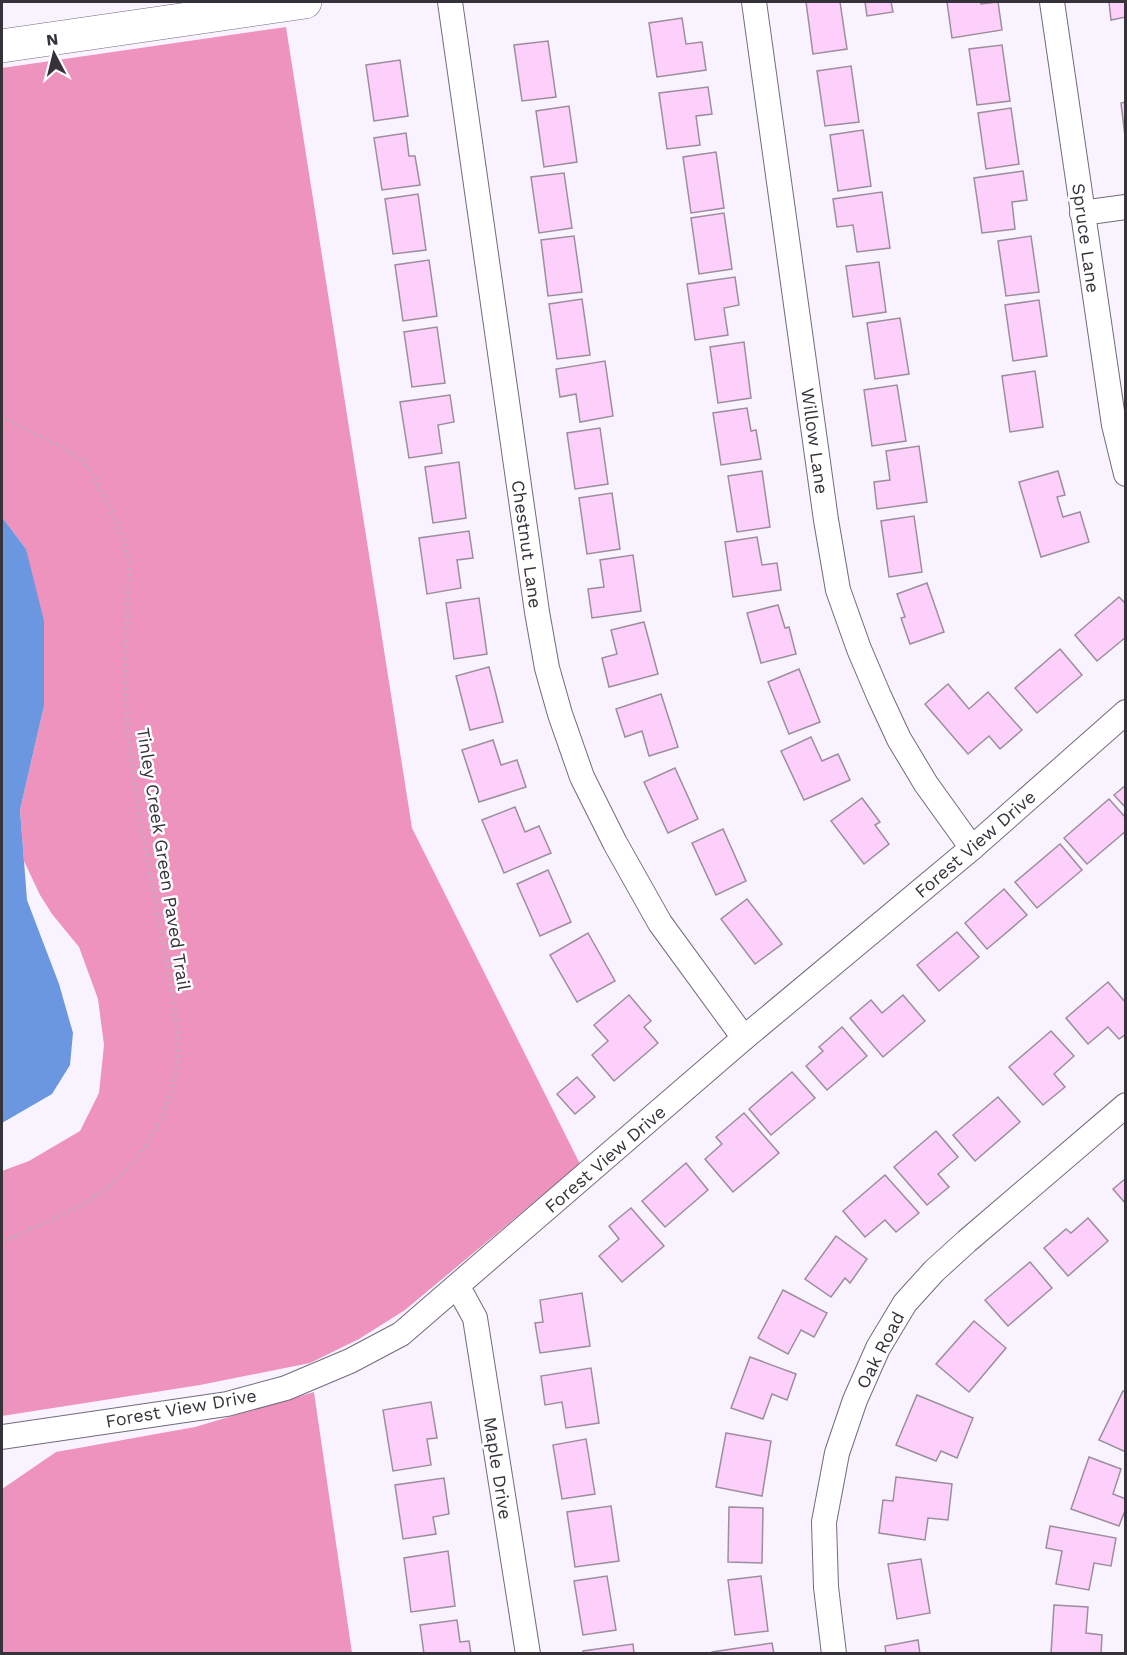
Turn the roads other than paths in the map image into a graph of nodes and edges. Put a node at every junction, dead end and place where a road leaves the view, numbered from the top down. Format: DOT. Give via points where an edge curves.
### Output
graph roads {
  1 [pos="305,2"];
  2 [pos="450,2"];
  3 [pos="754,2"];
  4 [pos="1052,2"];
  5 [pos="2,46"];
  6 [pos="1125,207"];
  7 [pos="1082,213"];
  8 [pos="1125,474"];
  9 [pos="1125,712"];
  10 [pos="972,848"];
  11 [pos="744,1038"];
  12 [pos="1125,1105"];
  13 [pos="458,1287"];
  14 [pos="2,1437"];
  15 [pos="528,1653"];
  16 [pos="834,1653"];
  1 -- 5 [label="street"];
  2 -- 11 [label="street, Chestnut Lane" via="537,612 560,714 582,777 660,923"];
  3 -- 10 [label="street, Willow Lane" via="838,590 859,650 899,739"];
  4 -- 7 [label="street, Spruce Lane"];
  6 -- 7 [label="street"];
  7 -- 8 [label="street, Spruce Lane"];
  9 -- 10 [label="street, Forest View Drive"];
  10 -- 11 [label="street, Forest View Drive"];
  11 -- 13 [label="street, Forest View Drive"];
  12 -- 16 [label="street, Oak Road" via="934,1271 905,1304 878,1348 837,1453 824,1522"];
  13 -- 14 [label="street, Forest View Drive" via="401,1334 286,1388 226,1404"];
  13 -- 15 [label="street, Maple Drive" via="475,1318"];
}
